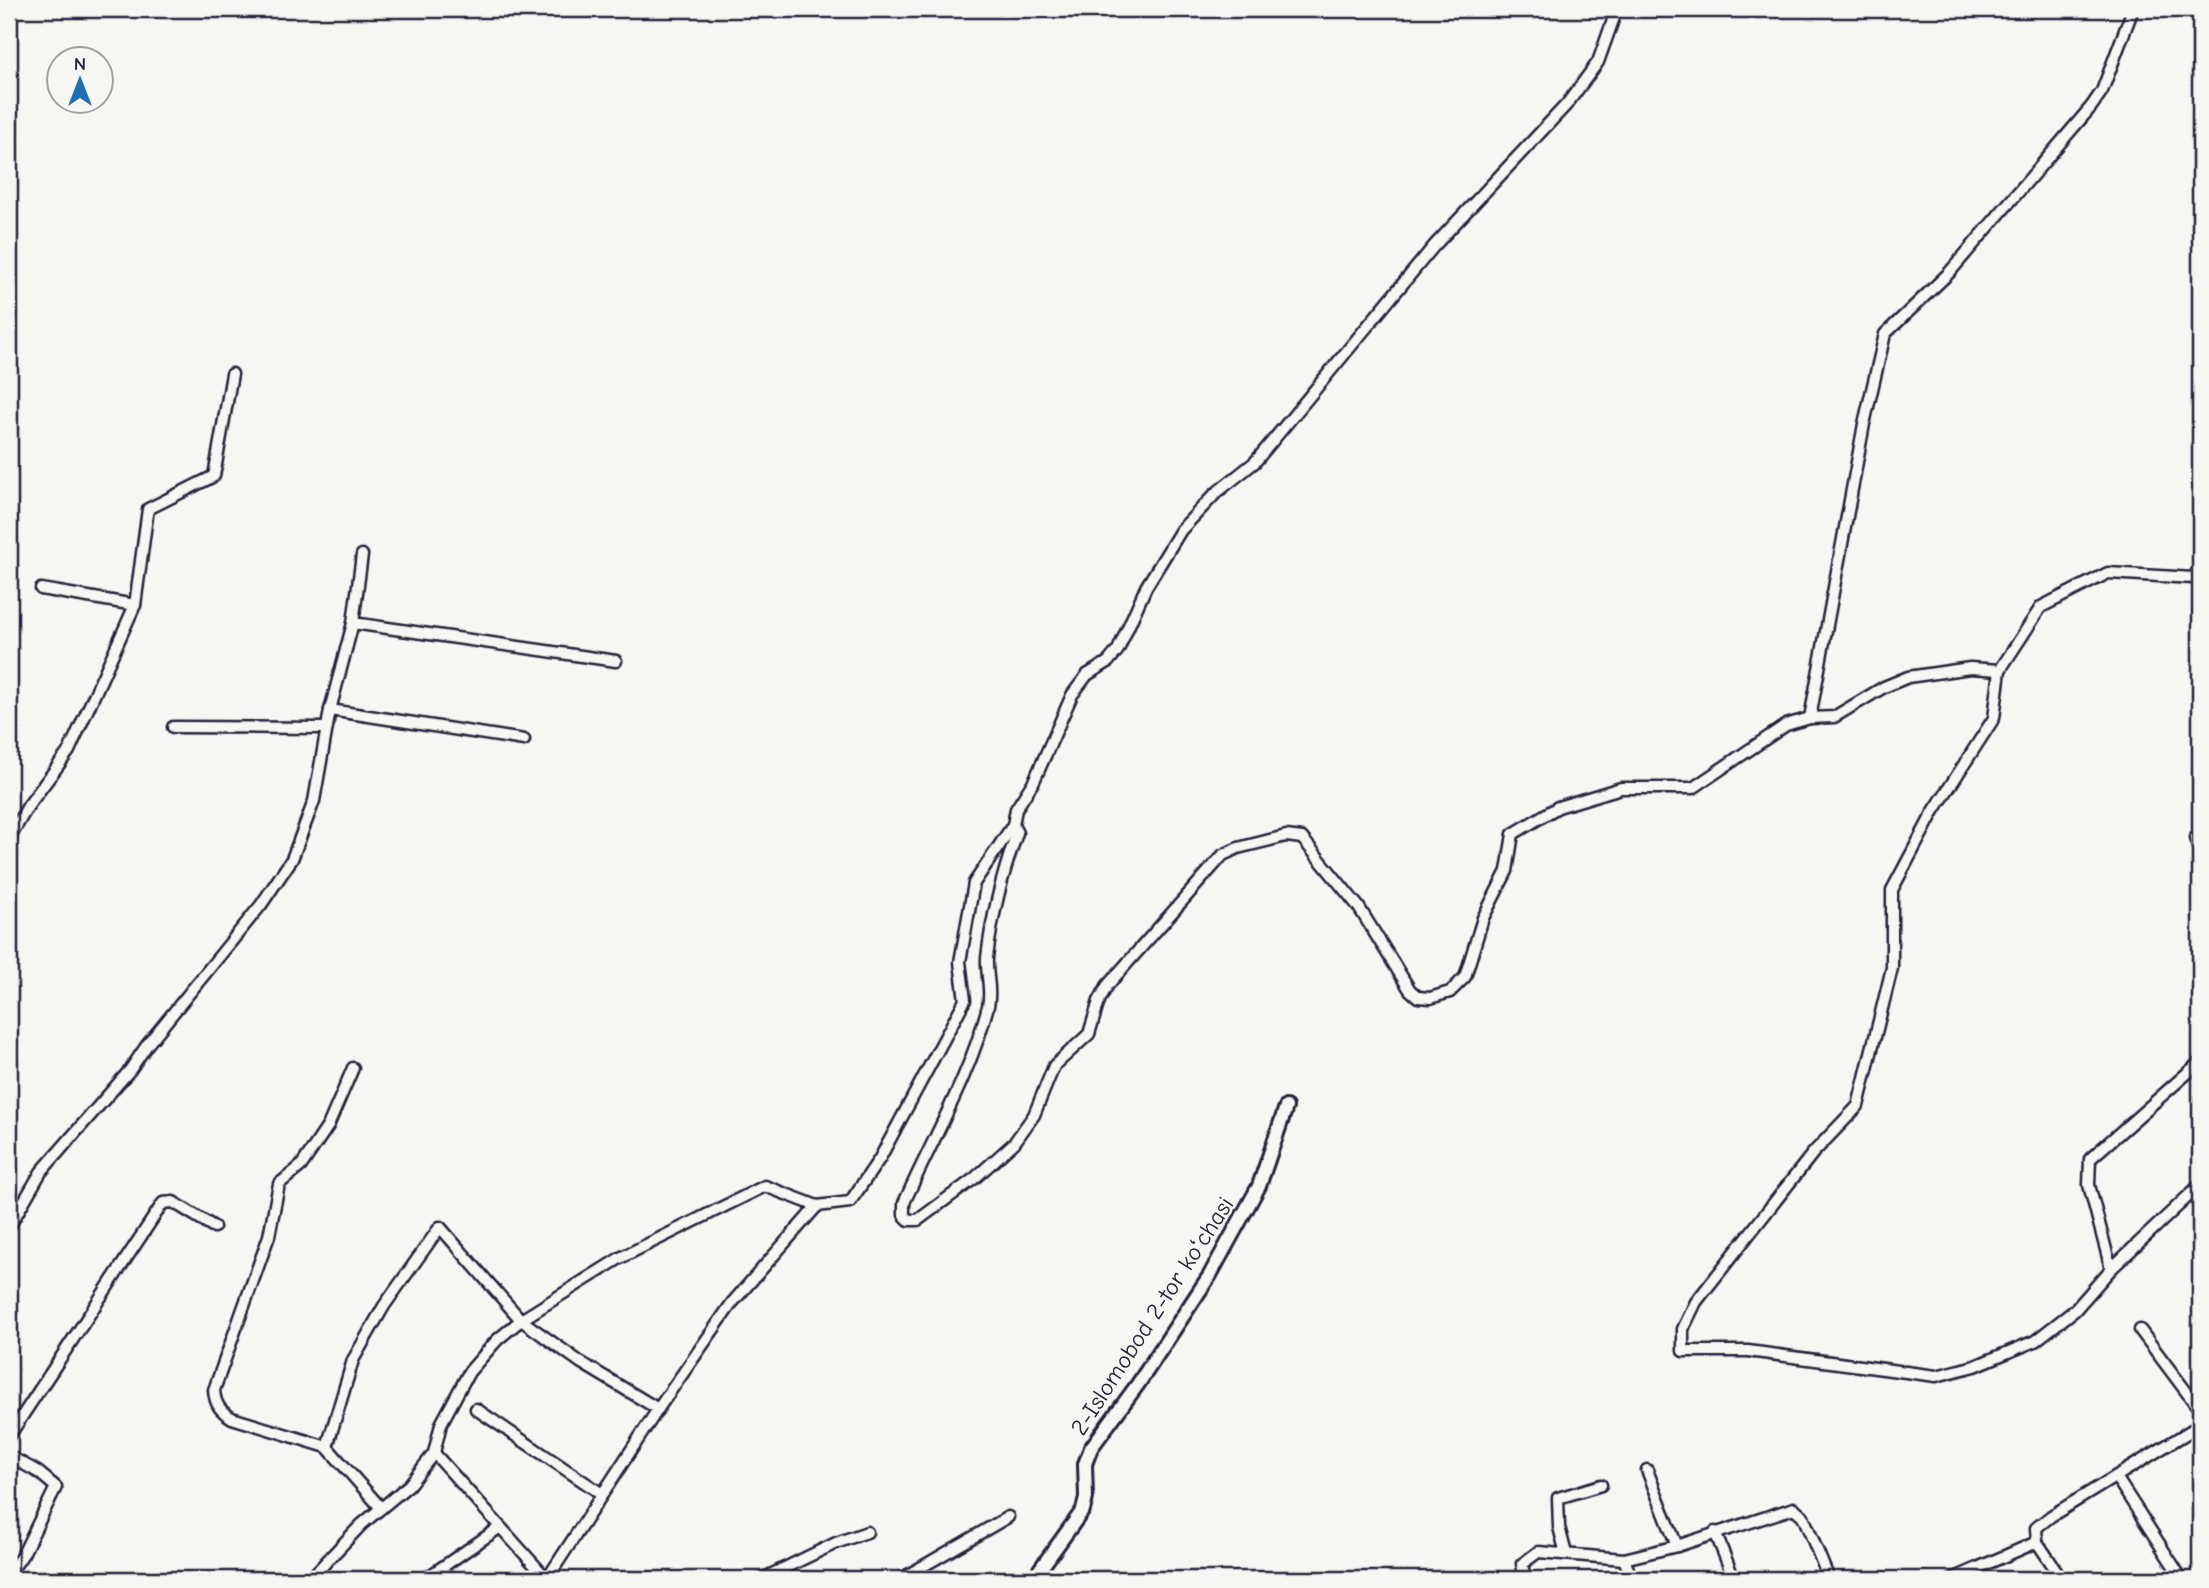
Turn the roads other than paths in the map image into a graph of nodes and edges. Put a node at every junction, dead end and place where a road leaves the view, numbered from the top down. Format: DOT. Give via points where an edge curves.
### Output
graph roads {
  1 [pos="1617,9"];
  2 [pos="2133,9"];
  3 [pos="232,374"];
  4 [pos="362,555"];
  5 [pos="2200,568"];
  6 [pos="41,589"];
  7 [pos="135,605"];
  8 [pos="353,623"];
  9 [pos="616,661"];
  10 [pos="2000,670"];
  11 [pos="330,710"];
  12 [pos="1810,718"];
  13 [pos="173,727"];
  14 [pos="326,728"];
  15 [pos="524,740"];
  16 [pos="1013,825"];
  17 [pos="2200,834"];
  18 [pos="9,839"];
  19 [pos="2200,854"];
  20 [pos="2200,1062"];
  21 [pos="353,1068"];
  22 [pos="1286,1107"];
  23 [pos="2200,1185"];
  24 [pos="817,1206"];
  25 [pos="9,1227"];
  26 [pos="214,1227"];
  27 [pos="2111,1269"];
  28 [pos="521,1320"];
  29 [pos="2140,1330"];
  30 [pos="476,1409"];
  31 [pos="658,1409"];
  32 [pos="2200,1409"];
  33 [pos="2200,1425"];
  34 [pos="9,1436"];
  35 [pos="327,1447"];
  36 [pos="434,1453"];
  37 [pos="9,1456"];
  38 [pos="1647,1470"];
  39 [pos="2116,1477"];
  40 [pos="1601,1485"];
  41 [pos="602,1494"];
  42 [pos="381,1508"];
  43 [pos="1008,1517"];
  44 [pos="499,1528"];
  45 [pos="867,1532"];
  46 [pos="1715,1532"];
  47 [pos="2037,1542"];
  48 [pos="1677,1546"];
  49 [pos="1566,1554"];
  50 [pos="1624,1559"];
  51 [pos="9,1574"];
  52 [pos="310,1579"];
  53 [pos="425,1579"];
  54 [pos="547,1579"];
  55 [pos="762,1579"];
  56 [pos="901,1579"];
  57 [pos="1033,1579"];
  58 [pos="1525,1579"];
  59 [pos="1632,1579"];
  60 [pos="1734,1579"];
  61 [pos="1829,1579"];
  62 [pos="1952,1579"];
  63 [pos="2062,1579"];
  64 [pos="2182,1579"];
  1 -- 16 [label="street" via="1598,62 1567,104 1434,246 1255,462 1216,493 1181,530 1146,587 1118,650 1087,675 1072,695 1034,781 1016,809"];
  2 -- 12 [label="street" via="2102,91 2091,107 1949,273 1885,334"];
  3 -- 7 [label="street" via="214,476 148,509"];
  4 -- 8 [label="street"];
  5 -- 10 [label="street" via="2193,578 2108,573 2041,607"];
  6 -- 7 [label="street"];
  7 -- 18 [label="street" via="69,751"];
  8 -- 9 [label="street"];
  8 -- 11 [label="street"];
  10 -- 12 [label="street" via="1970,668 1908,677 1834,717"];
  10 -- 27 [label="street" via="1994,718 1934,811 1892,890 1892,968 1858,1106 1813,1153 1696,1302 1683,1329 1683,1351 1748,1351 1936,1376 1975,1366 2035,1341 2075,1311"];
  11 -- 14 [label="street"];
  11 -- 15 [label="street"];
  12 -- 16 [label="street" via="1786,725 1693,788 1621,788 1558,807 1513,834 1507,871 1483,918 1465,977 1450,992 1430,998 1410,990 1358,906 1303,838 1286,836 1223,855 1107,986 1089,1034 1054,1066 1034,1115 1014,1143 928,1213 909,1220 904,1203 969,1066 988,1008 987,961 999,886 1017,834"];
  13 -- 14 [label="street"];
  14 -- 25 [label="street" via="314,801 292,859 130,1070 41,1172"];
  16 -- 24 [label="street" via="974,883 960,962 965,1000 880,1158 850,1202"];
  17 -- 19 [label="street" via="2195,838"];
  20 -- 27 [label="street" via="2090,1159 2089,1185"];
  21 -- 35 [label="street" via="328,1126 301,1166 282,1180 277,1190 269,1236 214,1390 214,1400 225,1414"];
  22 -- 57 [label="street, 2-Islomobod 2-tor koʻchasi" via="1259,1186 1210,1275 1091,1448 1083,1510"];
  23 -- 27 [label="street"];
  24 -- 28 [label="street" via="765,1185 625,1255"];
  24 -- 31 [label="street" via="732,1303"];
  26 -- 34 [label="street" via="173,1202 163,1203"];
  28 -- 31 [label="street"];
  28 -- 35 [label="street" via="439,1227 353,1360"];
  28 -- 36 [label="street" via="470,1372 441,1424"];
  29 -- 32 [label="street"];
  30 -- 41 [label="street"];
  31 -- 41 [label="street"];
  33 -- 39 [label="street"];
  35 -- 42 [label="street"];
  36 -- 42 [label="street" via="409,1485"];
  36 -- 44 [label="street"];
  37 -- 51 [label="street" via="55,1487"];
  38 -- 48 [label="street"];
  39 -- 47 [label="street" via="2050,1516 2036,1528"];
  39 -- 64 [label="street"];
  40 -- 49 [label="street" via="1558,1498"];
  41 -- 54 [label="street"];
  42 -- 52 [label="street"];
  43 -- 56 [label="street"];
  44 -- 53 [label="street"];
  44 -- 54 [label="street"];
  45 -- 55 [label="street"];
  46 -- 48 [label="street"];
  46 -- 60 [label="street"];
  46 -- 61 [label="street" via="1797,1508"];
  47 -- 62 [label="street"];
  47 -- 63 [label="street"];
  48 -- 50 [label="street"];
  49 -- 50 [label="street"];
  49 -- 58 [label="street" via="1538,1552 1527,1557 1522,1564"];
  50 -- 59 [label="street"];
}
